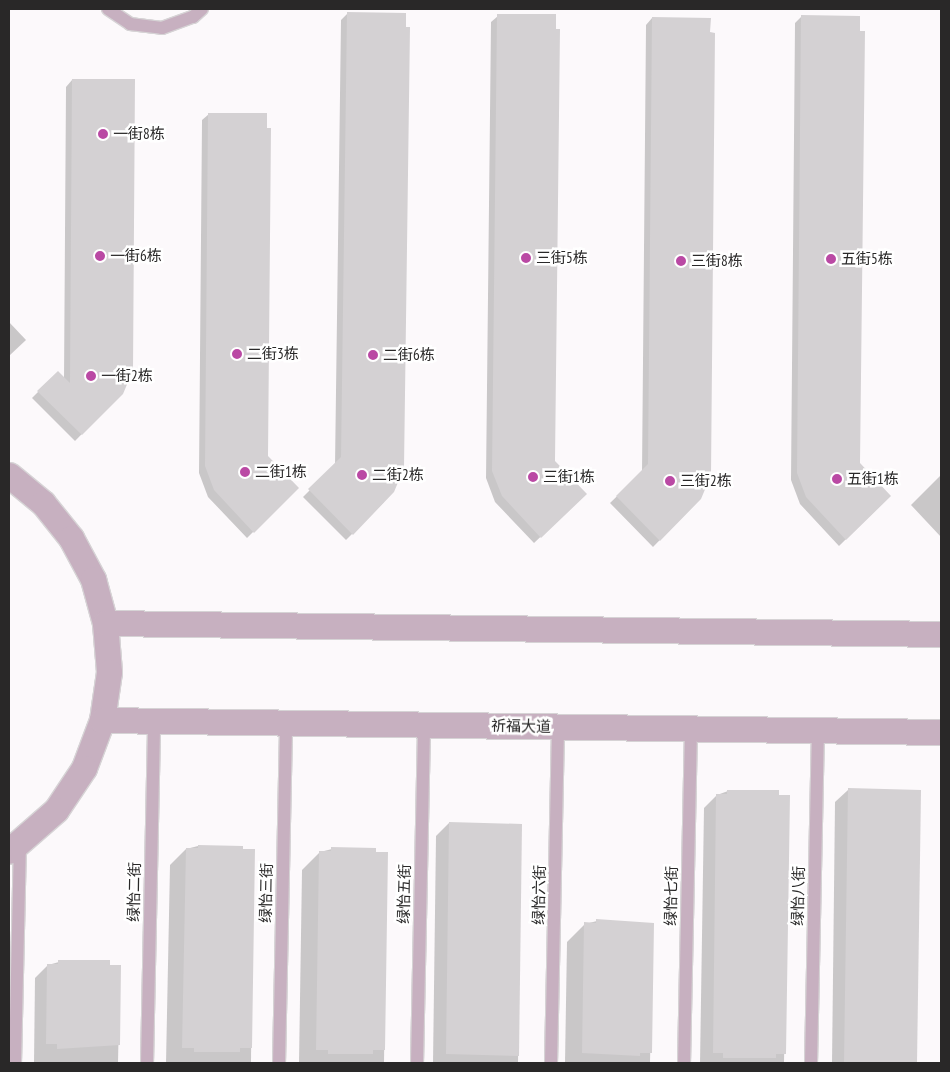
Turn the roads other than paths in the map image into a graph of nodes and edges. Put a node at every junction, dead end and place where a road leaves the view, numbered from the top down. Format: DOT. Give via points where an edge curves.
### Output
graph roads {
  1 [pos="108,9"];
  2 [pos="202,9"];
  3 [pos="9,474"];
  4 [pos="105,623"];
  5 [pos="941,634"];
  6 [pos="102,720"];
  7 [pos="154,721"];
  8 [pos="286,723"];
  9 [pos="424,725"];
  10 [pos="558,727"];
  11 [pos="691,728"];
  12 [pos="818,730"];
  13 [pos="941,732"];
  14 [pos="14,848"];
  15 [pos="15,1063"];
  16 [pos="147,1063"];
  17 [pos="279,1063"];
  18 [pos="417,1063"];
  19 [pos="551,1063"];
  20 [pos="684,1063"];
  21 [pos="811,1063"];
  1 -- 2 [label="lane" via="130,24 162,28 186,21"];
  3 -- 4 [label="street" via="43,503 71,538 92,579"];
  4 -- 5 [label="street"];
  4 -- 6 [label="street" via="109,672"];
  6 -- 7 [label="street, 祈福大道"];
  6 -- 14 [label="street" via="84,768 61,803"];
  7 -- 8 [label="street, 祈福大道"];
  7 -- 16 [label="lane, 绿怡二街"];
  8 -- 9 [label="street, 祈福大道"];
  8 -- 17 [label="lane, 绿怡三街"];
  9 -- 10 [label="street, 祈福大道"];
  9 -- 18 [label="lane, 绿怡五街"];
  10 -- 11 [label="street, 祈福大道"];
  10 -- 19 [label="lane, 绿怡六街"];
  11 -- 12 [label="street, 祈福大道"];
  11 -- 20 [label="lane, 绿怡七街"];
  12 -- 13 [label="street, 祈福大道"];
  12 -- 21 [label="lane, 绿怡八街"];
  14 -- 15 [label="lane"];
}
